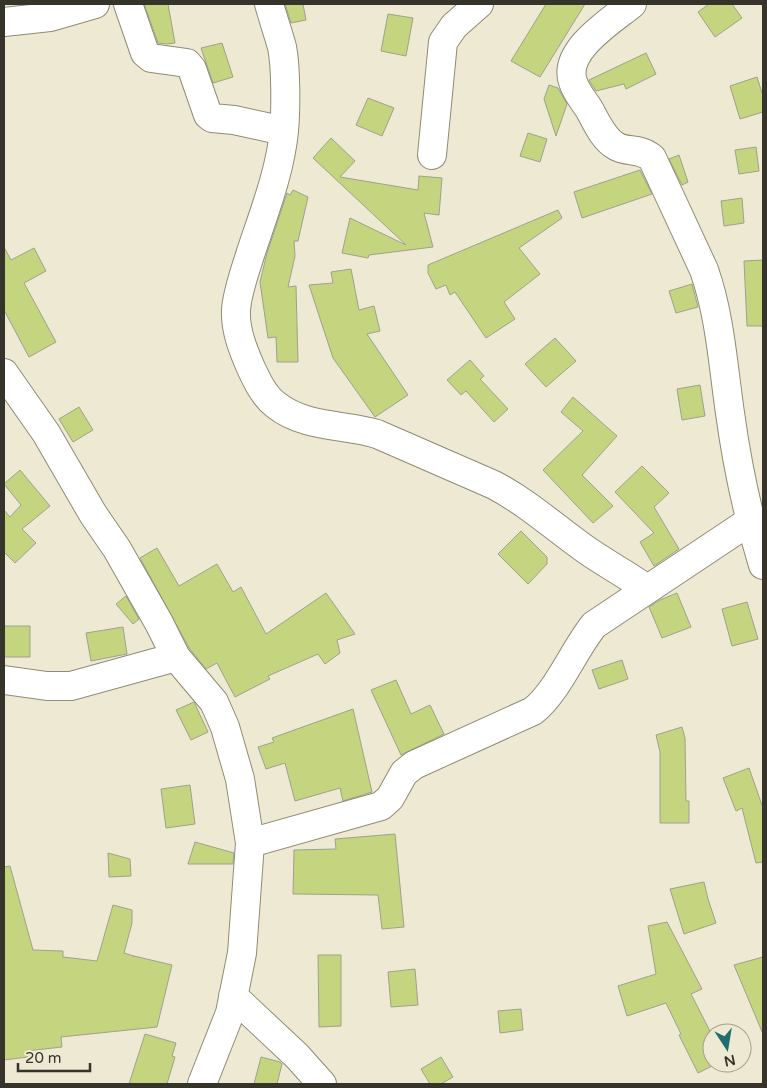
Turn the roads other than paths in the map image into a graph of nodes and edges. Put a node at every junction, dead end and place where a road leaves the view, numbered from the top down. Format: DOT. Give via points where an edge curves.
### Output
graph roads {
  1 [pos="128,4"];
  2 [pos="269,4"];
  3 [pos="479,4"];
  4 [pos="632,4"];
  5 [pos="73,11"];
  6 [pos="4,22"];
  7 [pos="284,131"];
  8 [pos="432,155"];
  9 [pos="4,373"];
  10 [pos="750,521"];
  11 [pos="763,565"];
  12 [pos="648,589"];
  13 [pos="176,657"];
  14 [pos="4,680"];
  15 [pos="250,843"];
  16 [pos="233,996"];
  17 [pos="202,1084"];
  18 [pos="322,1084"];
  1 -- 7 [label="street" via="145,54 187,63 208,115"];
  2 -- 7 [label="street" via="282,48"];
  3 -- 8 [label="street" via="454,26 443,42"];
  4 -- 10 [label="street" via="577,53 571,73 573,84 607,139 617,147 644,152 652,158 704,270 717,324"];
  5 -- 6 [label="street"];
  7 -- 12 [label="street" via="275,176 236,309 239,337 262,390 275,405 291,415 306,421 377,434 494,485"];
  9 -- 13 [label="street" via="46,433 117,549"];
  10 -- 11 [label="street"];
  10 -- 12 [label="street"];
  12 -- 15 [label="street" via="594,625 544,702 533,711 414,765 404,773 390,798 381,806"];
  13 -- 14 [label="street" via="71,686"];
  13 -- 15 [label="street" via="214,702 225,727 240,779"];
  15 -- 16 [label="street" via="242,953"];
  16 -- 17 [label="street" via="230,1013"];
  16 -- 18 [label="street"];
}
